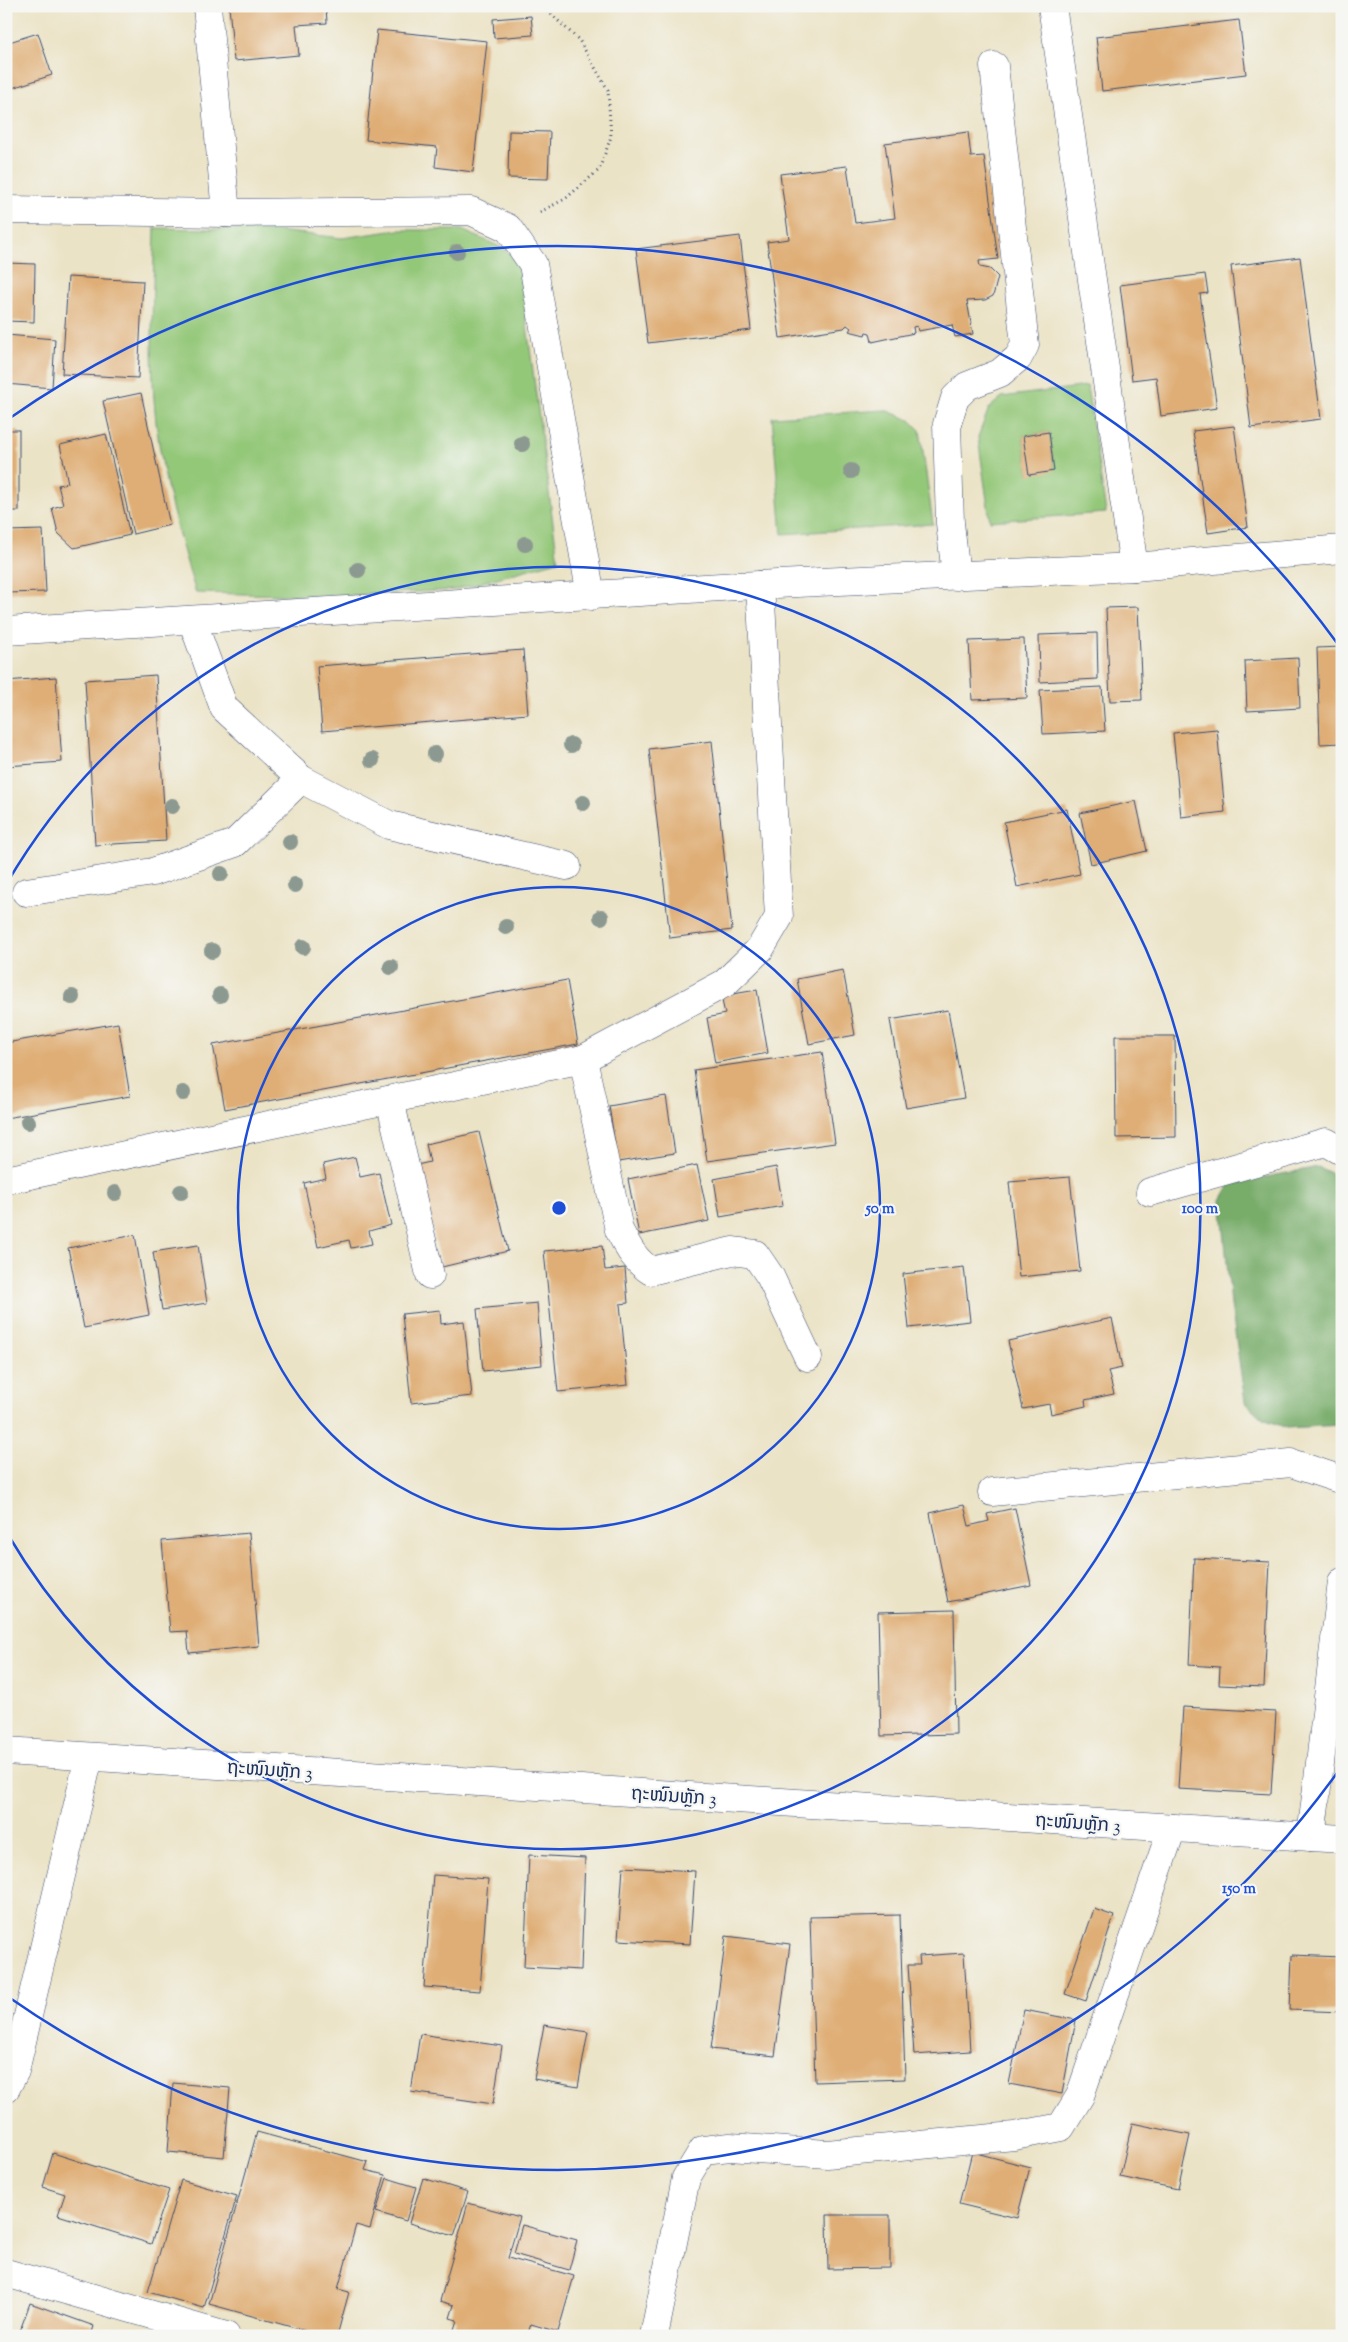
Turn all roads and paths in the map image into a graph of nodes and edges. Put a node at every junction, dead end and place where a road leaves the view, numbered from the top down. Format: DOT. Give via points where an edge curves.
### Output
graph roads {
  1 [pos="207,6"];
  2 [pos="542,6"];
  3 [pos="1052,6"];
  4 [pos="994,66"];
  5 [pos="6,210"];
  6 [pos="226,213"];
  7 [pos="508,228"];
  8 [pos="1342,549"];
  9 [pos="1134,568"];
  10 [pos="956,576"];
  11 [pos="760,585"];
  12 [pos="591,596"];
  13 [pos="192,620"];
  14 [pos="6,632"];
  15 [pos="301,779"];
  16 [pos="567,866"];
  17 [pos="26,892"];
  18 [pos="583,1059"];
  19 [pos="390,1100"];
  20 [pos="1342,1151"];
  21 [pos="6,1180"];
  22 [pos="1150,1192"];
  23 [pos="430,1275"];
  24 [pos="808,1357"];
  25 [pos="1342,1480"];
  26 [pos="992,1492"];
  27 [pos="1342,1582"];
  28 [pos="6,1751"];
  29 [pos="89,1757"];
  30 [pos="1172,1828"];
  31 [pos="1311,1837"];
  32 [pos="1342,1839"];
  33 [pos="6,2088"];
  34 [pos="6,2273"];
  35 [pos="226,2336"];
  36 [pos="654,2336"];
  1 -- 6 [label="street"];
  2 -- 7 [label="path" via="578,40 608,90 611,137 599,170 565,199"];
  3 -- 9 [label="street"];
  4 -- 10 [label="street" via="1025,345 1018,358 1000,373 966,386 955,398 949,416 950,523"];
  5 -- 6 [label="street"];
  6 -- 7 [label="street" via="471,211"];
  7 -- 12 [label="street" via="533,264"];
  8 -- 9 [label="street"];
  9 -- 10 [label="street"];
  10 -- 11 [label="street"];
  11 -- 12 [label="street"];
  11 -- 18 [label="street" via="779,917 760,949 725,983"];
  12 -- 13 [label="street"];
  13 -- 14 [label="street"];
  13 -- 15 [label="street" via="224,708"];
  15 -- 16 [label="street" via="389,825"];
  15 -- 17 [label="street" via="235,843 153,872"];
  18 -- 19 [label="street"];
  18 -- 24 [label="street" via="619,1230 631,1253 651,1271 732,1252 755,1254 770,1276"];
  19 -- 21 [label="street"];
  19 -- 23 [label="street"];
  20 -- 22 [label="street" via="1326,1142"];
  25 -- 26 [label="street" via="1291,1463"];
  27 -- 31 [label="street"];
  28 -- 29 [label="street, ຖະໜົນຫຼັກ 3"];
  29 -- 30 [label="street, ຖະໜົນຫຼັກ 3"];
  29 -- 33 [label="street" via="15,2071"];
  30 -- 31 [label="street, ຖະໜົນຫຼັກ 3"];
  30 -- 36 [label="street" via="1080,2096 1061,2127 1014,2136 827,2154 730,2147 703,2150 686,2178"];
  31 -- 32 [label="street, ຖະໜົນຫຼັກ 3"];
  34 -- 35 [label="street"];
}
